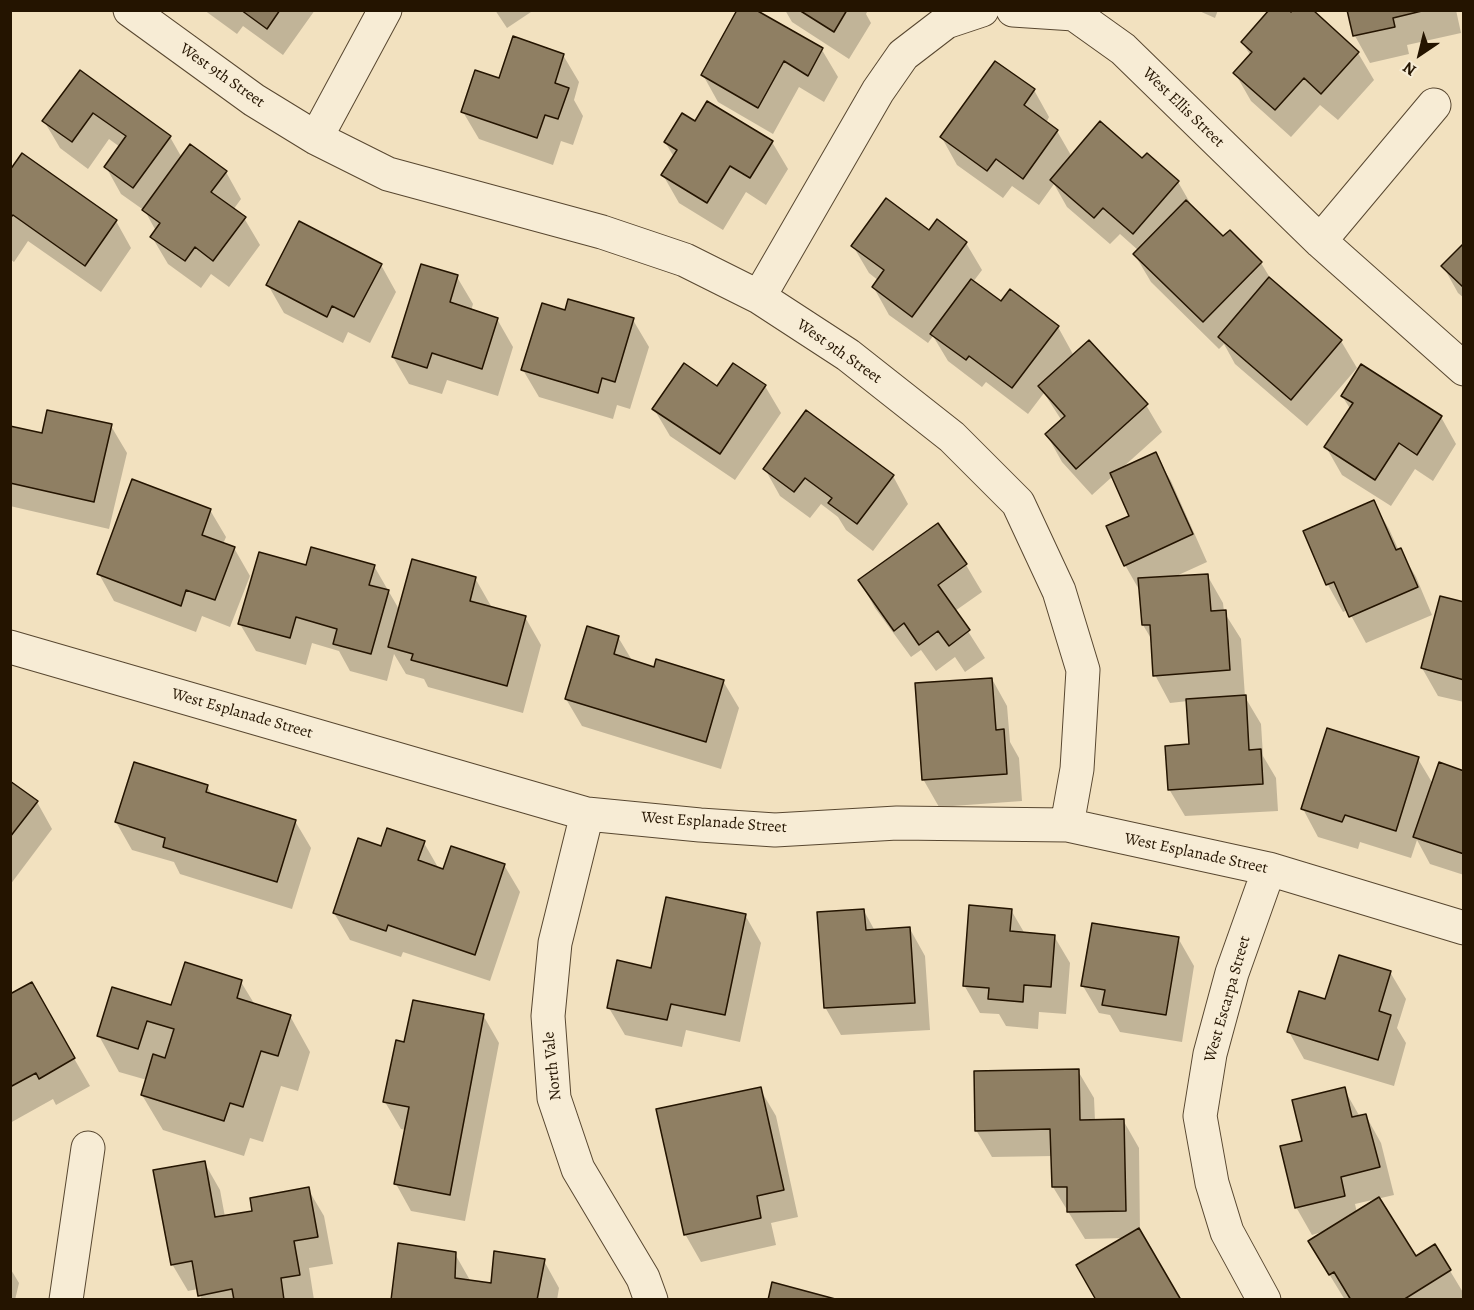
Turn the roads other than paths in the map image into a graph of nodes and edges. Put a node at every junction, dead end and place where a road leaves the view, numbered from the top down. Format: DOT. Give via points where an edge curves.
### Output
graph roads {
  1 [pos="130,10"];
  2 [pos="386,10"];
  3 [pos="982,10"];
  4 [pos="1013,10"];
  5 [pos="1027,11"];
  6 [pos="1434,105"];
  7 [pos="316,138"];
  8 [pos="1320,241"];
  9 [pos="759,297"];
  10 [pos="1464,369"];
  11 [pos="10,647"];
  12 [pos="587,814"];
  13 [pos="1067,825"];
  14 [pos="1269,869"];
  15 [pos="1464,928"];
  16 [pos="88,1148"];
  17 [pos="66,1299"];
  18 [pos="651,1299"];
  19 [pos="1264,1299"];
  1 -- 7 [label="street, West 9th Street" via="254,100"];
  2 -- 7 [label="street"];
  3 -- 9 [label="street" via="946,22 903,55 878,91"];
  4 -- 5 [label="street, West Ellis Street"];
  5 -- 8 [label="street, West Ellis Street" via="1074,14 1123,49"];
  6 -- 8 [label="street"];
  7 -- 9 [label="street, West 9th Street" via="388,174 602,232 685,260"];
  8 -- 10 [label="street, West Ellis Street"];
  9 -- 13 [label="street, West 9th Street" via="848,355 944,430 1018,503 1059,591 1083,670 1077,769"];
  11 -- 12 [label="street, West Esplanade Street"];
  12 -- 13 [label="street, West Esplanade Street" via="775,830 897,823"];
  12 -- 18 [label="street, North Vale" via="555,943 548,1016 554,1098 578,1169 644,1278"];
  13 -- 14 [label="street, West Esplanade Street"];
  14 -- 15 [label="street, West Esplanade Street"];
  14 -- 19 [label="street, West Escarpa Street" via="1232,973 1210,1054 1200,1116 1212,1183 1227,1232"];
  16 -- 17 [label="street"];
}
